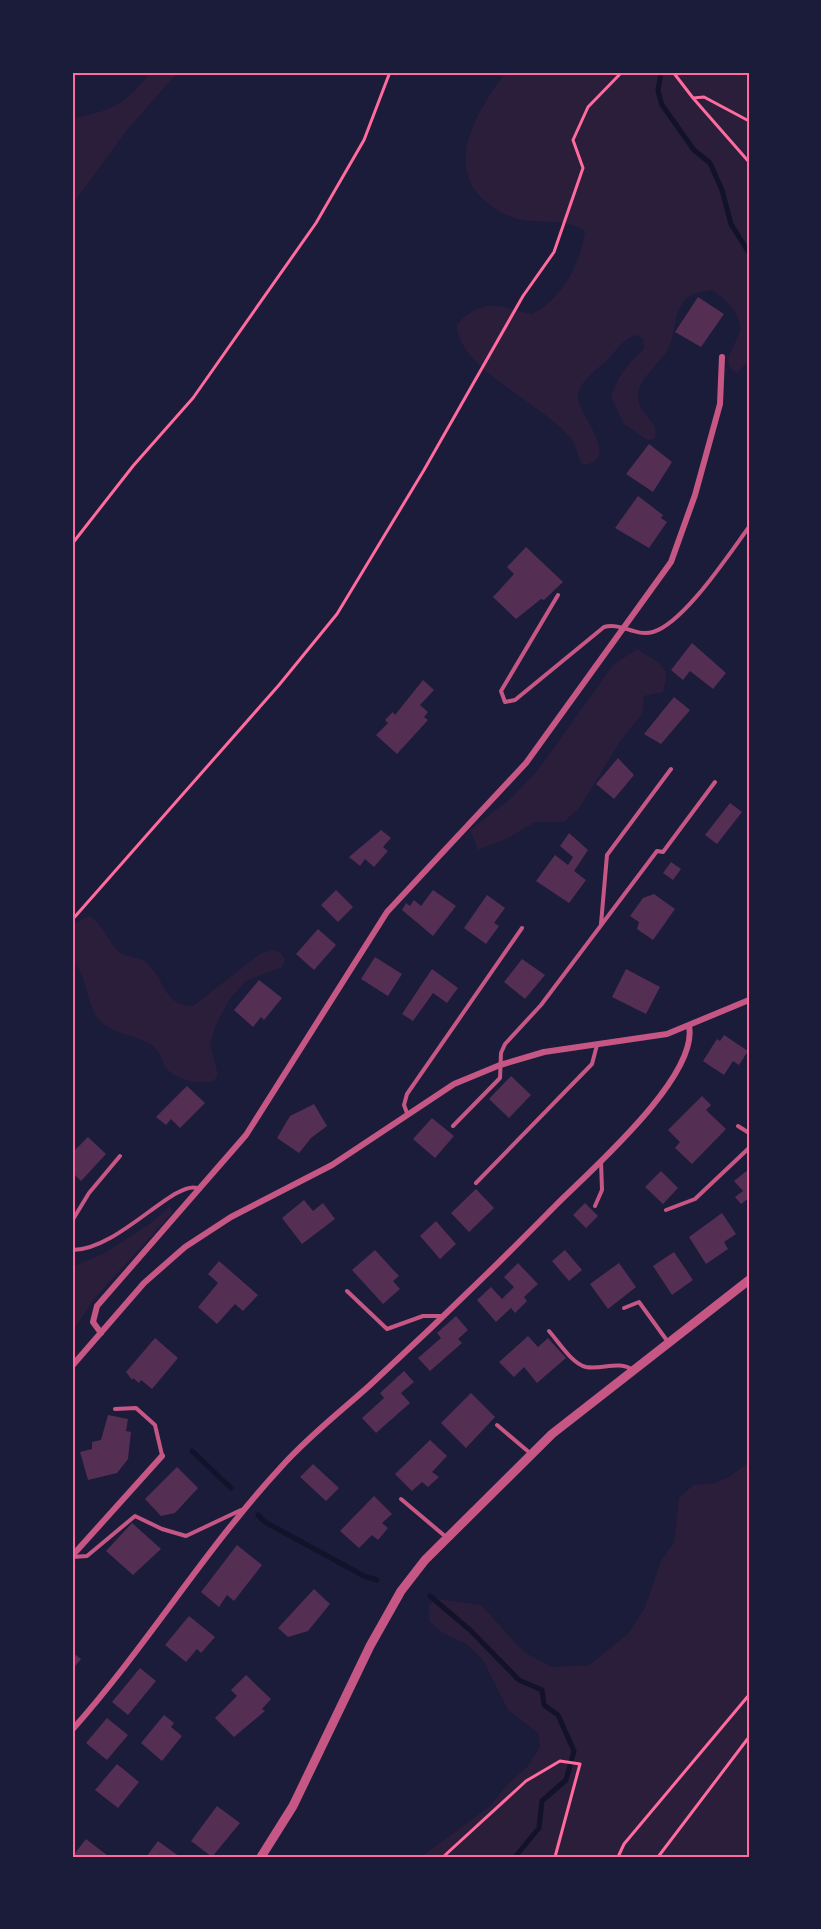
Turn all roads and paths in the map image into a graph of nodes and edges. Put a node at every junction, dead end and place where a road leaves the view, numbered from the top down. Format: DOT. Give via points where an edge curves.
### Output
graph roads {
  1 [pos="390,72"];
  2 [pos="622,72"];
  3 [pos="673,72"];
  4 [pos="693,98"];
  5 [pos="749,121"];
  6 [pos="749,162"];
  7 [pos="722,357"];
  8 [pos="749,527"];
  9 [pos="72,544"];
  10 [pos="558,595"];
  11 [pos="622,629"];
  12 [pos="671,769"];
  13 [pos="715,782"];
  14 [pos="72,920"];
  15 [pos="601,924"];
  16 [pos="522,928"];
  17 [pos="749,1000"];
  18 [pos="689,1026"];
  19 [pos="597,1045"];
  20 [pos="501,1065"];
  21 [pos="407,1113"];
  22 [pos="453,1126"];
  23 [pos="738,1126"];
  24 [pos="749,1133"];
  25 [pos="749,1148"];
  26 [pos="120,1156"];
  27 [pos="601,1160"];
  28 [pos="476,1184"];
  29 [pos="197,1188"];
  30 [pos="595,1206"];
  31 [pos="666,1210"];
  32 [pos="72,1221"];
  33 [pos="72,1250"];
  34 [pos="749,1280"];
  35 [pos="347,1291"];
  36 [pos="624,1308"];
  37 [pos="442,1316"];
  38 [pos="549,1331"];
  39 [pos="101,1333"];
  40 [pos="668,1343"];
  41 [pos="72,1366"];
  42 [pos="633,1370"];
  43 [pos="115,1409"];
  44 [pos="496,1425"];
  45 [pos="531,1453"];
  46 [pos="162,1456"];
  47 [pos="401,1499"];
  48 [pos="244,1509"];
  49 [pos="447,1538"];
  50 [pos="72,1556"];
  51 [pos="749,1695"];
  52 [pos="72,1730"];
  53 [pos="749,1737"];
  54 [pos="261,1857"];
  55 [pos="443,1857"];
  56 [pos="555,1857"];
  57 [pos="618,1857"];
  58 [pos="658,1857"];
  1 -- 9 [label="path" via="364,140 316,223 193,398"];
  2 -- 14 [label="path" via="588,107 573,140 583,168 554,252 524,296 337,614"];
  3 -- 4 [label="path"];
  4 -- 5 [label="path" via="704,97"];
  4 -- 6 [label="path"];
  7 -- 11 [label="street" via="720,404 695,495 671,562"];
  8 -- 11 [label="lane" via="700,591 668,624 646,634"];
  10 -- 11 [label="lane" via="503,685 505,702 515,700 597,631 608,625"];
  11 -- 29 [label="street" via="511,780 387,912 246,1135"];
  12 -- 15 [label="lane" via="607,855"];
  13 -- 15 [label="lane" via="663,852 657,851"];
  15 -- 20 [label="lane" via="541,1005 505,1044"];
  16 -- 21 [label="lane" via="407,1094"];
  17 -- 18 [label="street"];
  18 -- 19 [label="street" via="657,1036"];
  18 -- 27 [label="street" via="680,1066 645,1116"];
  19 -- 20 [label="street" via="552,1051"];
  19 -- 28 [label="lane" via="592,1064"];
  20 -- 21 [label="street" via="460,1080"];
  20 -- 22 [label="lane" via="500,1078"];
  21 -- 39 [label="street" via="332,1165 196,1239 144,1283"];
  23 -- 24 [label="lane"];
  25 -- 31 [label="lane" via="695,1199"];
  26 -- 32 [label="lane" via="88,1193"];
  27 -- 30 [label="lane" via="602,1190"];
  27 -- 37 [label="street"];
  29 -- 33 [label="lane" via="178,1190 104,1243"];
  29 -- 39 [label="street" via="97,1306 93,1322"];
  34 -- 40 [label="street"];
  35 -- 37 [label="lane" via="387,1329 423,1316"];
  36 -- 40 [label="lane" via="639,1302"];
  37 -- 48 [label="street" via="283,1464"];
  38 -- 42 [label="lane" via="585,1367 626,1365"];
  39 -- 41 [label="street"];
  40 -- 42 [label="street"];
  42 -- 45 [label="street"];
  43 -- 46 [label="lane" via="136,1408 155,1425"];
  44 -- 45 [label="lane"];
  45 -- 49 [label="street"];
  46 -- 50 [label="street"];
  47 -- 49 [label="lane"];
  48 -- 50 [label="lane" via="186,1536 135,1516 87,1556"];
  48 -- 52 [label="street"];
  49 -- 54 [label="street" via="395,1600 292,1806"];
  51 -- 57 [label="path" via="624,1844"];
  53 -- 58 [label="path"];
  55 -- 56 [label="path" via="526,1781 560,1761 580,1764"];
}
